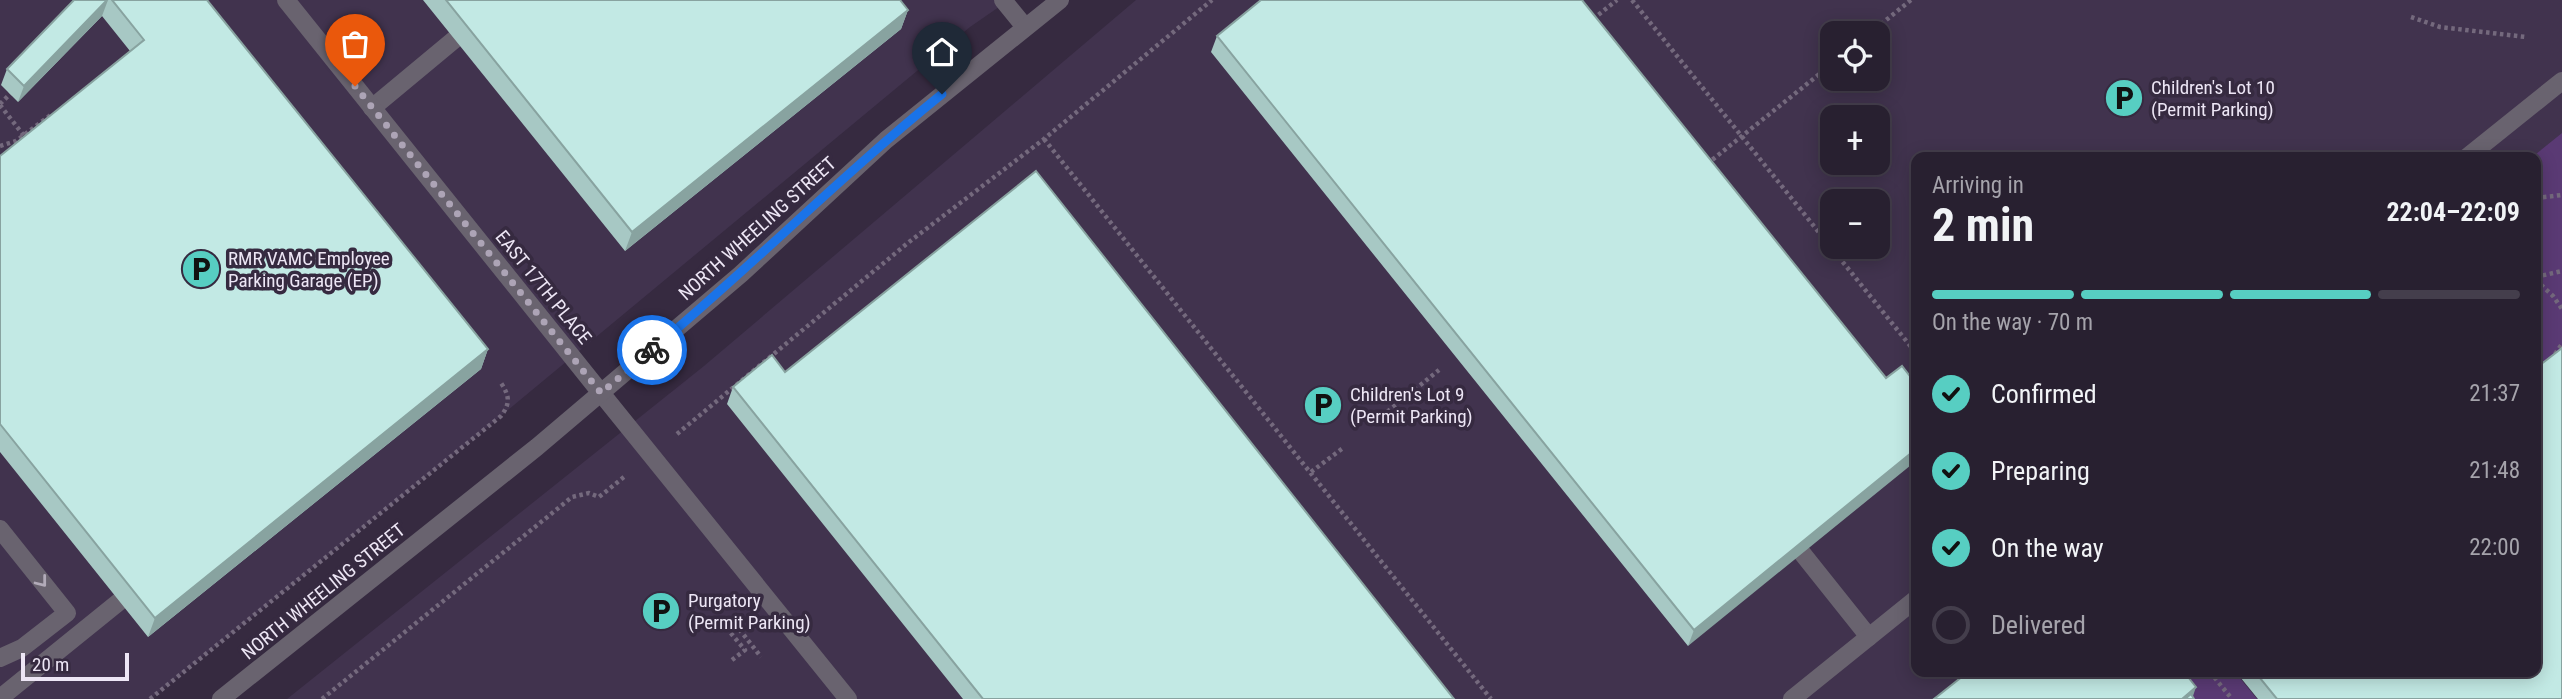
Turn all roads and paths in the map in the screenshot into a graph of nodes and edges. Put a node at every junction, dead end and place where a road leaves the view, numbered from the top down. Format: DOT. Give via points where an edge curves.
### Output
graph roads {
  1 [pos="286,0"];
  2 [pos="1003,0"];
  3 [pos="1060,0"];
  4 [pos="1212,0"];
  5 [pos="1616,0"];
  6 [pos="1632,0"];
  7 [pos="1912,0"];
  8 [pos="2411,17"];
  9 [pos="1885,21"];
  10 [pos="1025,27"];
  11 [pos="1584,27"];
  12 [pos="2526,37"];
  13 [pos="455,39"];
  14 [pos="1820,74"];
  15 [pos="2562,81"];
  16 [pos="19,85"];
  17 [pos="0,105"];
  18 [pos="372,108"];
  19 [pos="54,112"];
  20 [pos="1743,135"];
  21 [pos="24,136"];
  22 [pos="1044,139"];
  23 [pos="31,145"];
  24 [pos="0,146"];
  25 [pos="2473,152"];
  26 [pos="1699,170"];
  27 [pos="2562,195"];
  28 [pos="2541,197"];
  29 [pos="2562,271"];
  30 [pos="2541,277"];
  31 [pos="2541,283"];
  32 [pos="2561,305"];
  33 [pos="2562,344"];
  34 [pos="1911,347"];
  35 [pos="2552,358"];
  36 [pos="1439,370"];
  37 [pos="501,383"];
  38 [pos="601,393"];
  39 [pos="1382,416"];
  40 [pos="677,433"];
  41 [pos="1343,448"];
  42 [pos="1311,472"];
  43 [pos="624,477"];
  44 [pos="0,529"];
  45 [pos="1802,553"];
  46 [pos="120,601"];
  47 [pos="1911,603"];
  48 [pos="1869,637"];
  49 [pos="0,657"];
  50 [pos="761,657"];
  51 [pos="732,660"];
  52 [pos="2214,677"];
  53 [pos="0,698"];
  54 [pos="150,699"];
  55 [pos="221,699"];
  56 [pos="322,699"];
  57 [pos="848,699"];
  58 [pos="1491,699"];
  59 [pos="1792,699"];
  60 [pos="2232,699"];
  1 -- 18 [label="street, EAST 17TH PLACE"];
  2 -- 10 [label="street"];
  3 -- 10 [label="street, NORTH WHEELING STREET"];
  4 -- 22 [label="path"];
  5 -- 11 [label="path"];
  6 -- 20 [label="path"];
  7 -- 9 [label="path"];
  8 -- 12 [label="path" via="2440,27"];
  10 -- 38 [label="street, NORTH WHEELING STREET" via="877,148 741,274"];
  13 -- 18 [label="street"];
  14 -- 20 [label="path"];
  15 -- 25 [label="street"];
  16 -- 17 [label="path"];
  17 -- 21 [label="path"];
  18 -- 38 [label="street, EAST 17TH PLACE"];
  19 -- 21 [label="path"];
  20 -- 26 [label="path"];
  20 -- 34 [label="path"];
  21 -- 23 [label="path"];
  21 -- 24 [label="path"];
  22 -- 40 [label="path" via="909,242"];
  22 -- 42 [label="path"];
  27 -- 28 [label="path"];
  29 -- 30 [label="path"];
  31 -- 32 [label="path"];
  33 -- 35 [label="path"];
  36 -- 39 [label="path"];
  37 -- 54 [label="path" via="508,400 501,415"];
  38 -- 55 [label="street, NORTH WHEELING STREET"];
  38 -- 57 [label="street, EAST 17TH PLACE"];
  41 -- 42 [label="path"];
  42 -- 58 [label="path"];
  43 -- 56 [label="path" via="599,497 589,493 572,497"];
  44 -- 49 [label="street, one-way" via="67,613 22,649"];
  45 -- 48 [label="street"];
  46 -- 53 [label="street"];
  47 -- 48 [label="street"];
  48 -- 59 [label="street"];
  50 -- 51 [label="path" via="736,625 729,631 745,650"];
  52 -- 60 [label="path"];
}
